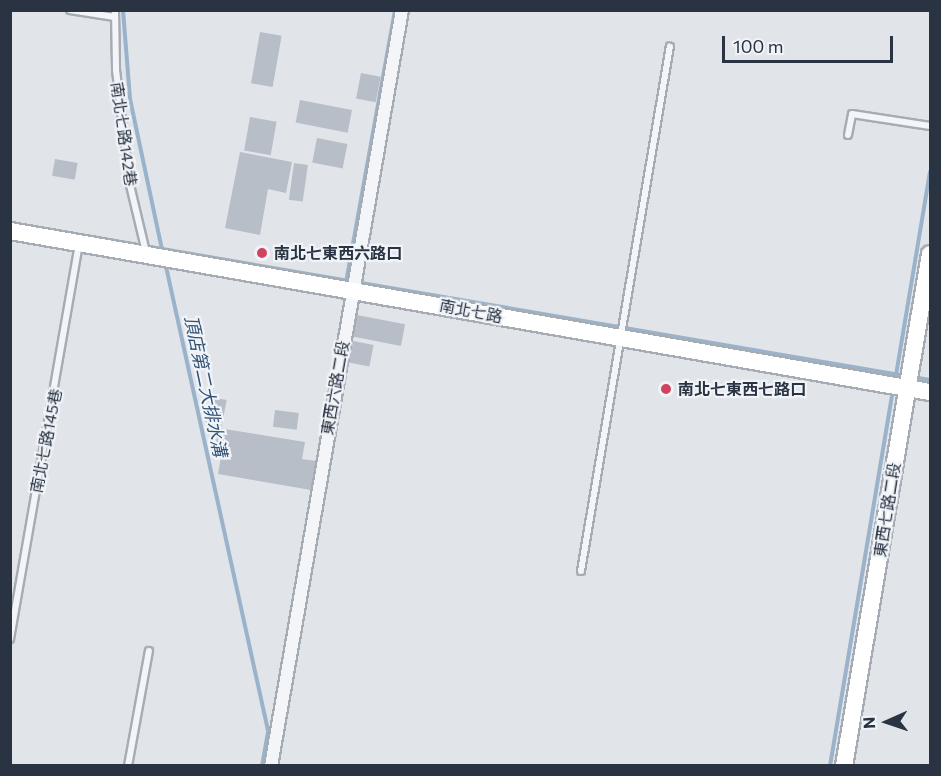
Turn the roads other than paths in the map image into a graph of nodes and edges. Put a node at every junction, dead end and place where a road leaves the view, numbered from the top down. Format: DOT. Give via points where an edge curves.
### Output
graph roads {
  1 [pos="70,10"];
  2 [pos="402,10"];
  3 [pos="115,14"];
  4 [pos="670,46"];
  5 [pos="930,126"];
  6 [pos="848,135"];
  7 [pos="10,231"];
  8 [pos="79,243"];
  9 [pos="930,254"];
  10 [pos="146,256"];
  11 [pos="352,289"];
  12 [pos="619,340"];
  13 [pos="907,388"];
  14 [pos="930,392"];
  15 [pos="581,571"];
  16 [pos="10,639"];
  17 [pos="149,651"];
  18 [pos="128,765"];
  19 [pos="271,765"];
  20 [pos="844,765"];
  1 -- 3 [label="lane"];
  2 -- 11 [label="street, 東西六路二段"];
  3 -- 10 [label="lane, 南北七路142巷" via="130,185"];
  4 -- 12 [label="lane"];
  5 -- 6 [label="lane" via="852,114"];
  7 -- 8 [label="street, 南北七路"];
  8 -- 10 [label="street, 南北七路"];
  8 -- 16 [label="lane, 南北七路145巷"];
  9 -- 13 [label="street, 東西七路二段"];
  10 -- 11 [label="street, 南北七路"];
  11 -- 12 [label="street, 南北七路"];
  11 -- 19 [label="street, 東西六路二段"];
  12 -- 13 [label="street, 南北七路"];
  12 -- 15 [label="lane"];
  13 -- 14 [label="street, 南北七路"];
  13 -- 20 [label="street, 東西七路二段"];
  17 -- 18 [label="lane"];
}
